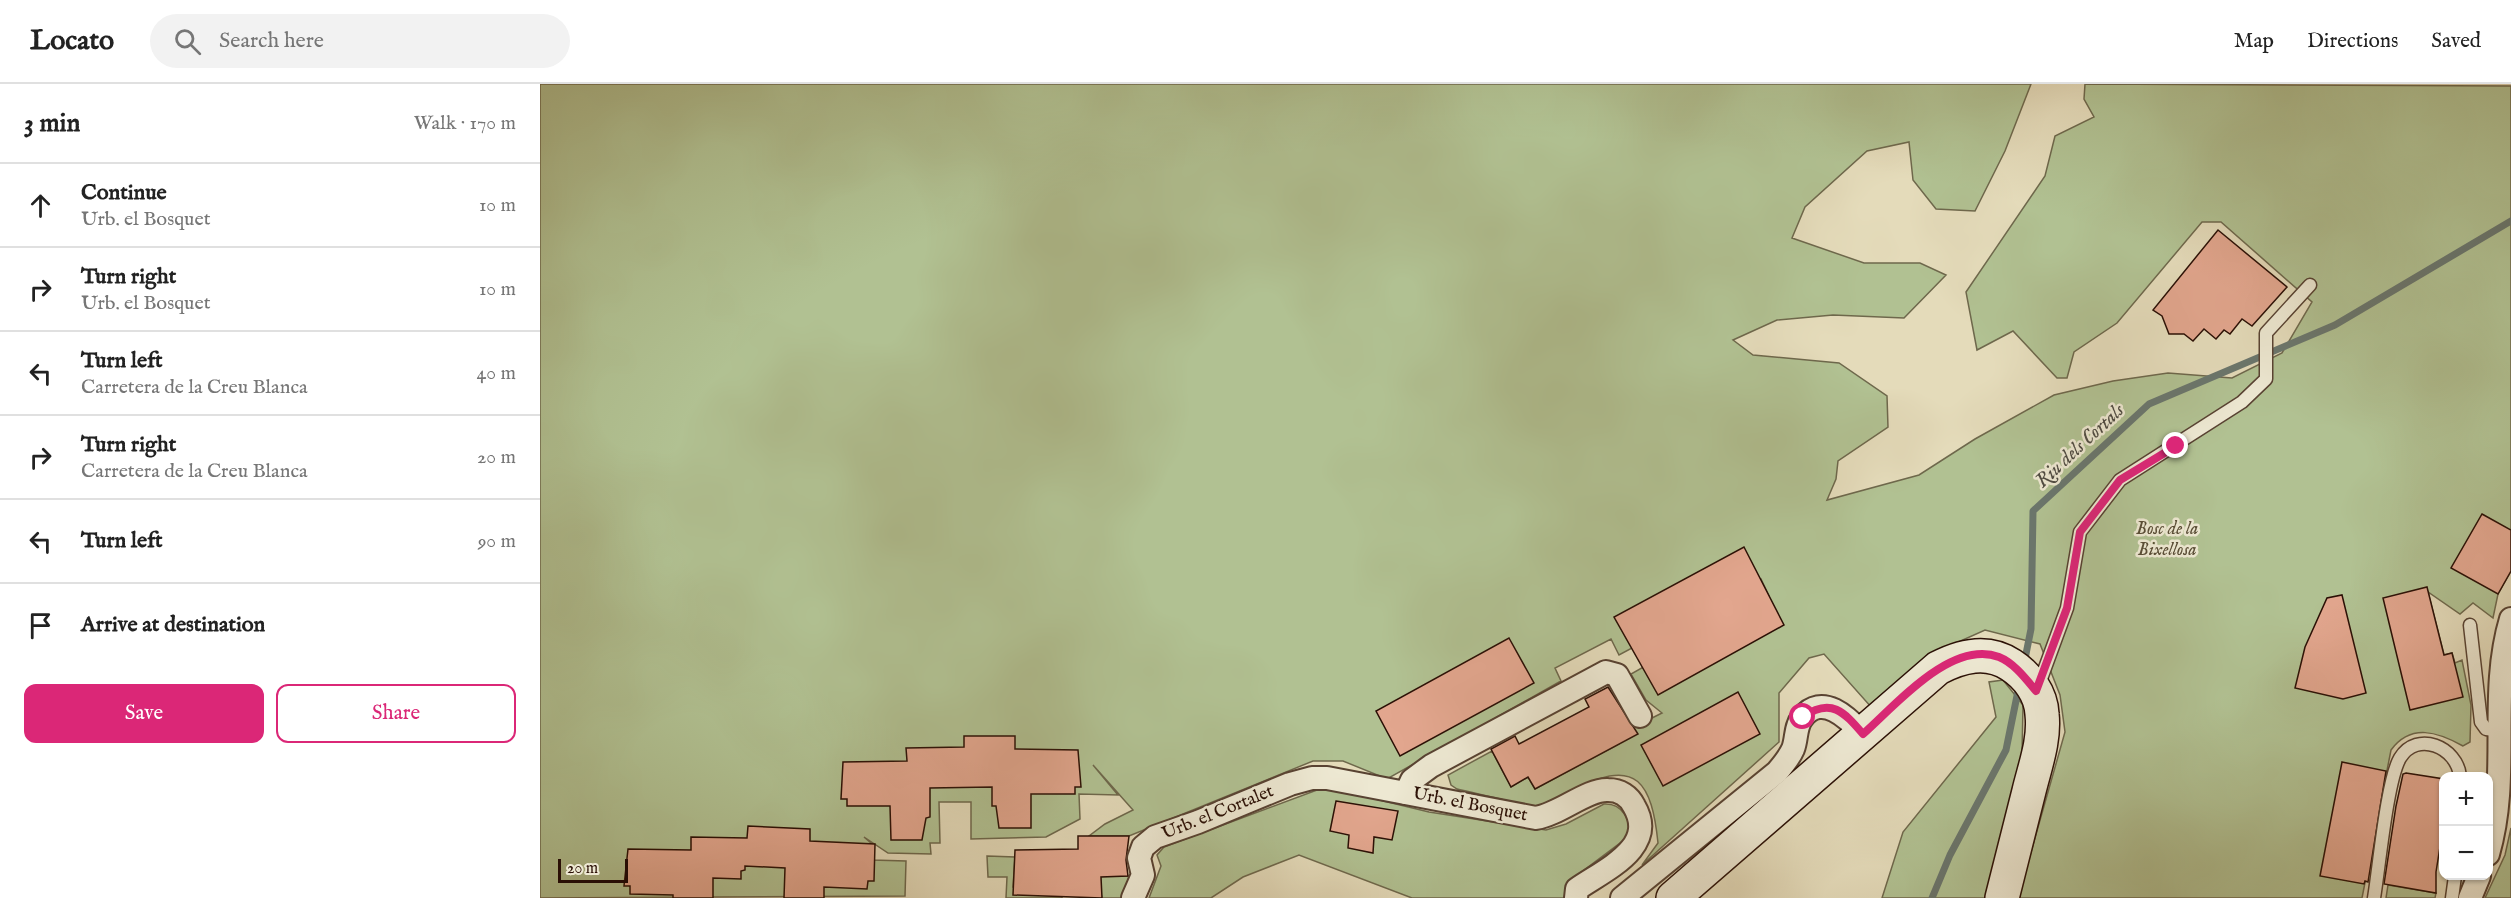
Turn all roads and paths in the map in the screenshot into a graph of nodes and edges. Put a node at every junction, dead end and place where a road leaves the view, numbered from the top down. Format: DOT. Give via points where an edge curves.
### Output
graph roads {
  1 [pos="2310,285"];
  2 [pos="2511,619"];
  3 [pos="2470,625"];
  4 [pos="2036,691"];
  5 [pos="1640,716"];
  6 [pos="2504,732"];
  7 [pos="1863,734"];
  8 [pos="2460,772"];
  9 [pos="1312,778"];
  10 [pos="1406,793"];
  11 [pos="2493,840"];
  12 [pos="2454,880"];
  13 [pos="2477,880"];
  14 [pos="1133,898"];
  15 [pos="1576,898"];
  16 [pos="1622,898"];
  17 [pos="1673,898"];
  18 [pos="2002,898"];
  19 [pos="2374,898"];
  20 [pos="2452,898"];
  21 [pos="2470,898"];
  1 -- 4 [label="lane" via="2266,333 2266,379 2241,402 2120,480 2080,532 2067,608"];
  2 -- 6 [label="street" via="2503,674"];
  3 -- 6 [label="lane" via="2481,722 2486,729"];
  4 -- 7 [label="main road" via="2013,666 1998,657 1957,658 1938,668"];
  4 -- 18 [label="main road" via="2042,733"];
  5 -- 10 [label="street" via="1617,675 1606,672 1431,766 1412,780"];
  6 -- 11 [label="street" via="2502,814"];
  7 -- 16 [label="street" via="1846,715 1833,708 1820,708 1803,717 1794,748 1777,772"];
  7 -- 17 [label="main road"];
  8 -- 19 [label="lane" via="2451,753 2439,746 2412,747 2402,754 2393,781"];
  9 -- 10 [label="street, Urb. el Bosquet"];
  9 -- 14 [label="street, Urb. el Cortalet" via="1155,837 1143,847 1139,858 1143,875"];
  10 -- 15 [label="street, Urb. el Bosquet" via="1536,818 1550,816 1603,790 1622,793 1638,814 1640,840 1626,855 1577,889"];
  12 -- 20 [label="lane"];
  13 -- 21 [label="street"];
}
